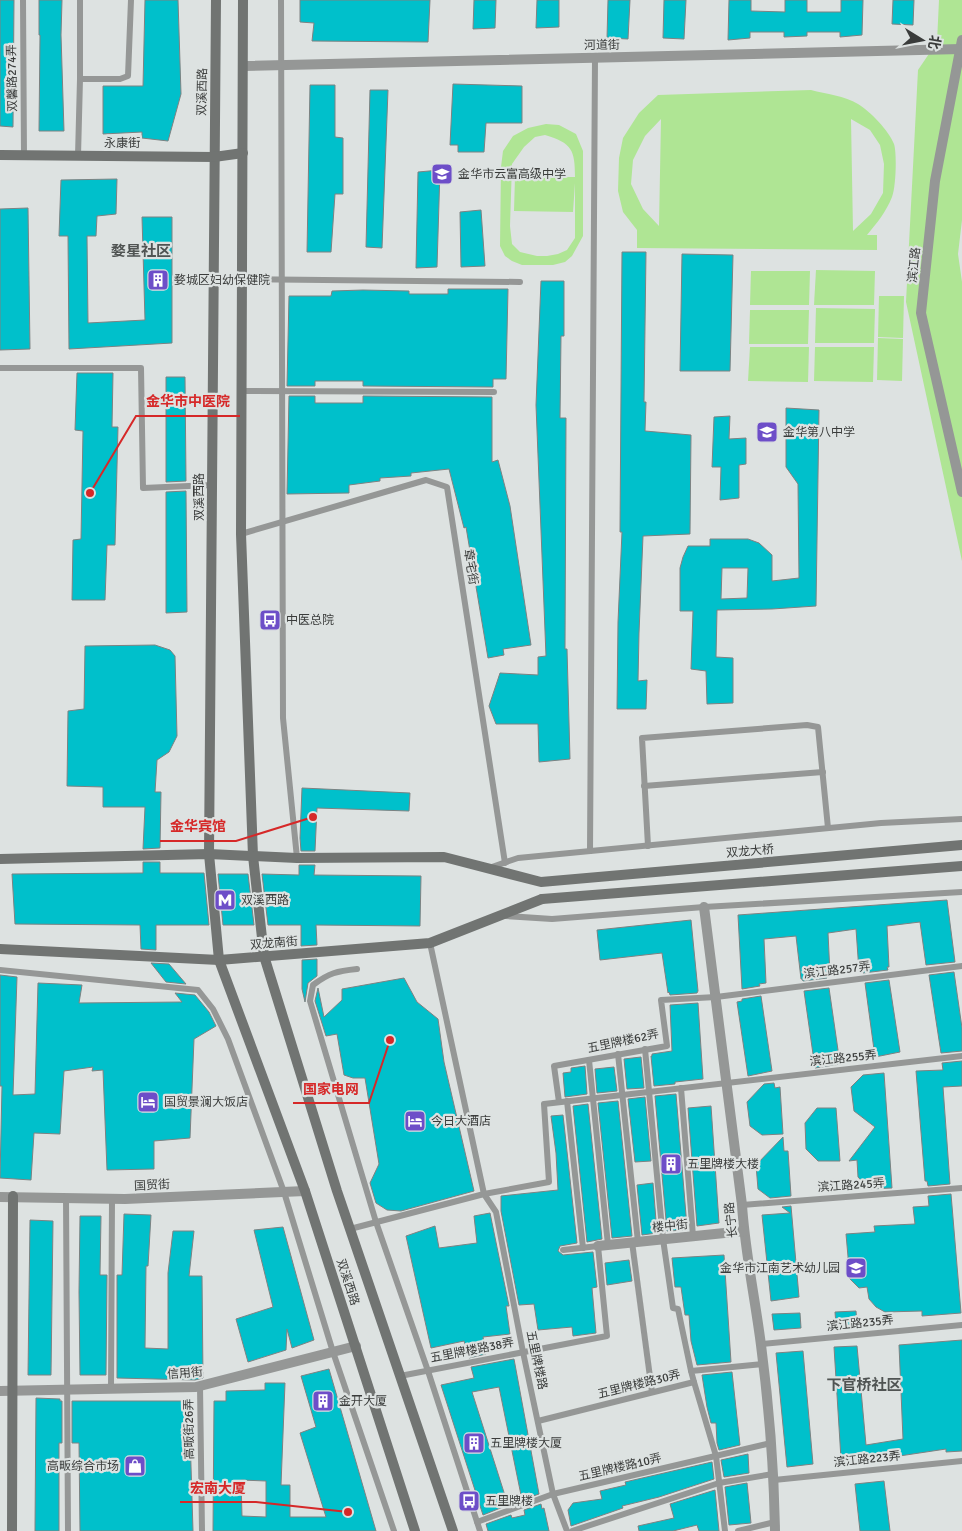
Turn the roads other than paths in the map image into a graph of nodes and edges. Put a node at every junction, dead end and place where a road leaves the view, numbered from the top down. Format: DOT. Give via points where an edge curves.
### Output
graph roads {
  1 [pos="22,0"];
  2 [pos="80,0"];
  3 [pos="131,0"];
  4 [pos="216,0"];
  5 [pos="243,0"];
  6 [pos="281,0"];
  7 [pos="962,40"];
  8 [pos="961,49"];
  9 [pos="595,58"];
  10 [pos="281,65"];
  11 [pos="243,66"];
  12 [pos="80,79"];
  13 [pos="243,154"];
  14 [pos="0,155"];
  15 [pos="24,155"];
  16 [pos="78,156"];
  17 [pos="214,157"];
  18 [pos="242,279"];
  19 [pos="282,280"];
  20 [pos="520,282"];
  21 [pos="0,368"];
  22 [pos="241,391"];
  23 [pos="282,391"];
  24 [pos="494,392"];
  25 [pos="212,485"];
  26 [pos="962,492"];
  27 [pos="282,522"];
  28 [pos="241,534"];
  29 [pos="823,772"];
  30 [pos="644,786"];
  31 [pos="962,818"];
  32 [pos="828,828"];
  33 [pos="962,845"];
  34 [pos="648,846"];
  35 [pos="590,851"];
  36 [pos="209,854"];
  37 [pos="253,856"];
  38 [pos="297,858"];
  39 [pos="0,859"];
  40 [pos="505,862"];
  41 [pos="962,866"];
  42 [pos="486,869"];
  43 [pos="962,892"];
  44 [pos="704,907"];
  45 [pos="500,915"];
  46 [pos="430,943"];
  47 [pos="0,949"];
  48 [pos="264,956"];
  49 [pos="219,960"];
  50 [pos="962,966"];
  51 [pos="356,969"];
  52 [pos="0,970"];
  53 [pos="716,997"];
  54 [pos="645,1050"];
  55 [pos="618,1054"];
  56 [pos="962,1056"];
  57 [pos="589,1060"];
  58 [pos="727,1083"];
  59 [pos="681,1088"];
  60 [pos="650,1092"];
  61 [pos="622,1095"];
  62 [pos="594,1098"];
  63 [pos="567,1101"];
  64 [pos="559,1102"];
  65 [pos="962,1188"];
  66 [pos="305,1191"];
  67 [pos="284,1192"];
  68 [pos="484,1194"];
  69 [pos="13,1196"];
  70 [pos="0,1197"];
  71 [pos="66,1198"];
  72 [pos="112,1199"];
  73 [pos="742,1204"];
  74 [pos="376,1222"];
  75 [pos="350,1229"];
  76 [pos="744,1231"];
  77 [pos="693,1236"];
  78 [pos="664,1239"];
  79 [pos="635,1242"];
  80 [pos="603,1246"];
  81 [pos="583,1248"];
  82 [pos="563,1250"];
  83 [pos="962,1325"];
  84 [pos="761,1344"];
  85 [pos="356,1346"];
  86 [pos="333,1352"];
  87 [pos="523,1352"];
  88 [pos="763,1364"];
  89 [pos="428,1371"];
  90 [pos="691,1371"];
  91 [pos="400,1376"];
  92 [pos="694,1382"];
  93 [pos="200,1386"];
  94 [pos="111,1389"];
  95 [pos="67,1390"];
  96 [pos="0,1391"];
  97 [pos="12,1391"];
  98 [pos="652,1392"];
  99 [pos="538,1421"];
  100 [pos="771,1443"];
  101 [pos="716,1456"];
  102 [pos="962,1461"];
  103 [pos="774,1477"];
  104 [pos="719,1484"];
  105 [pos="553,1494"];
  106 [pos="477,1522"];
  107 [pos="775,1526"];
  108 [pos="12,1531"];
  109 [pos="68,1531"];
  110 [pos="202,1531"];
  111 [pos="394,1531"];
  112 [pos="415,1531"];
  113 [pos="453,1531"];
  114 [pos="480,1531"];
  115 [pos="567,1531"];
  116 [pos="572,1531"];
  117 [pos="725,1531"];
  118 [pos="738,1531"];
  1 -- 15 [label="lane, 双馨路274弄"];
  2 -- 12 [label="lane"];
  3 -- 12 [label="lane" via="128,76"];
  4 -- 17 [label="main road, 双溪西路"];
  5 -- 11 [label="main road, 双溪西路"];
  6 -- 10 [label="lane"];
  7 -- 8 [label="street, 滨江路"];
  8 -- 9 [label="street, 河道街"];
  8 -- 26 [label="street, 滨江路" via="935,181 921,313"];
  9 -- 10 [label="street, 河道街"];
  9 -- 35 [label="lane"];
  10 -- 11 [label="street, 河道街"];
  10 -- 19 [label="lane"];
  11 -- 13 [label="main road, 双溪西路"];
  12 -- 16 [label="lane"];
  13 -- 17 [label="main road, 永康街"];
  13 -- 18 [label="main road, 双溪西路"];
  14 -- 15 [label="main road, 永康街"];
  15 -- 16 [label="main road, 永康街"];
  16 -- 17 [label="main road, 永康街"];
  17 -- 25 [label="main road, 双溪西路"];
  18 -- 19 [label="lane"];
  18 -- 22 [label="main road, 双溪西路"];
  19 -- 20 [label="lane"];
  19 -- 23 [label="lane"];
  21 -- 25 [label="lane" via="141,368 143,488"];
  22 -- 23 [label="lane"];
  22 -- 28 [label="main road, 双溪西路"];
  23 -- 24 [label="lane"];
  23 -- 27 [label="lane"];
  25 -- 36 [label="main road, 双溪西路"];
  27 -- 28 [label="lane, 章宅街"];
  27 -- 38 [label="lane" via="283,718"];
  27 -- 40 [label="lane, 章宅街" via="426,480 447,487"];
  28 -- 37 [label="main road, 双溪西路"];
  29 -- 30 [label="lane"];
  29 -- 30 [label="lane" via="818,727 807,725 642,738"];
  29 -- 32 [label="lane"];
  30 -- 34 [label="lane"];
  31 -- 32 [label="lane"];
  32 -- 34 [label="lane"];
  33 -- 42 [label="main road, 双龙大桥" via="541,882"];
  34 -- 35 [label="lane"];
  35 -- 40 [label="lane"];
  36 -- 37 [label="main road"];
  36 -- 39 [label="main road"];
  36 -- 49 [label="main road, 双溪西路"];
  37 -- 38 [label="main road"];
  37 -- 48 [label="main road, 双溪西路"];
  38 -- 42 [label="main road" via="444,858"];
  40 -- 42 [label="lane"];
  41 -- 45 [label="main road, 双龙南街, bridge" via="542,899"];
  43 -- 44 [label="lane"];
  44 -- 45 [label="lane" via="552,919"];
  44 -- 53 [label="street, 长宁路"];
  45 -- 46 [label="main road, 双龙南街"];
  46 -- 48 [label="main road, 双龙南街"];
  46 -- 68 [label="lane, 五里牌楼路"];
  47 -- 49 [label="main road, 双龙南街"];
  48 -- 49 [label="main road, 双龙南街"];
  48 -- 75 [label="main road, 双溪西路"];
  49 -- 66 [label="main road, 双溪西路"];
  50 -- 53 [label="lane, 滨江路257弄"];
  51 -- 74 [label="lane" via="324,977 313,985 310,1001"];
  52 -- 67 [label="lane" via="198,990 213,1009 228,1039"];
  53 -- 54 [label="lane, 五里牌楼62弄" via="661,1000 666,1046"];
  53 -- 58 [label="street, 长宁路"];
  54 -- 55 [label="lane, 五里牌楼62弄"];
  54 -- 60 [label="lane"];
  55 -- 57 [label="lane, 五里牌楼62弄"];
  55 -- 61 [label="lane"];
  56 -- 58 [label="lane, 滨江路255弄"];
  57 -- 62 [label="lane"];
  57 -- 64 [label="lane, 五里牌楼62弄" via="554,1066"];
  58 -- 59 [label="lane, 滨江路255弄"];
  58 -- 73 [label="street, 长宁路"];
  59 -- 60 [label="lane, 滨江路255弄"];
  59 -- 77 [label="lane"];
  60 -- 61 [label="lane, 滨江路255弄"];
  60 -- 78 [label="lane"];
  61 -- 62 [label="lane, 滨江路255弄"];
  61 -- 79 [label="lane"];
  62 -- 63 [label="lane, 滨江路255弄"];
  62 -- 80 [label="lane"];
  63 -- 64 [label="lane, 滨江路255弄"];
  63 -- 81 [label="lane"];
  64 -- 68 [label="lane" via="544,1104 549,1182"];
  65 -- 73 [label="lane, 滨江路245弄"];
  66 -- 67 [label="street, 国贸街"];
  66 -- 85 [label="main road, 双溪西路"];
  67 -- 72 [label="street, 国贸街"];
  67 -- 86 [label="lane"];
  68 -- 74 [label="lane"];
  68 -- 87 [label="lane, 五里牌楼路" via="496,1212"];
  69 -- 70 [label="street, 国贸街"];
  69 -- 71 [label="street, 国贸街"];
  69 -- 97 [label="main road"];
  71 -- 72 [label="street, 国贸街"];
  71 -- 95 [label="lane"];
  72 -- 94 [label="lane"];
  73 -- 76 [label="street, 长宁路"];
  74 -- 75 [label="lane"];
  74 -- 89 [label="lane"];
  75 -- 91 [label="main road, 双溪西路"];
  76 -- 77 [label="street, 楼中街"];
  76 -- 84 [label="street, 长宁路"];
  77 -- 78 [label="street, 楼中街"];
  78 -- 79 [label="street, 楼中街"];
  78 -- 90 [label="lane" via="673,1308 678,1309"];
  79 -- 80 [label="street, 楼中街"];
  79 -- 98 [label="lane"];
  80 -- 81 [label="lane"];
  80 -- 87 [label="lane, 五里牌楼路38弄" via="607,1336"];
  81 -- 82 [label="lane"];
  83 -- 84 [label="lane, 滨江路235弄"];
  84 -- 88 [label="street, 长宁路"];
  85 -- 86 [label="street, 信用街"];
  85 -- 112 [label="main road, 双溪西路"];
  86 -- 93 [label="street, 信用街"];
  86 -- 111 [label="lane"];
  87 -- 89 [label="lane, 五里牌楼路38弄"];
  87 -- 99 [label="lane, 五里牌楼路"];
  88 -- 90 [label="lane, 五里牌楼路30弄"];
  88 -- 100 [label="street, 长宁路"];
  89 -- 91 [label="lane, 五里牌楼路38弄"];
  89 -- 106 [label="lane"];
  90 -- 92 [label="lane, 五里牌楼路30弄"];
  91 -- 113 [label="main road, 双溪西路"];
  92 -- 98 [label="lane, 五里牌楼路30弄"];
  92 -- 101 [label="lane"];
  93 -- 94 [label="street, 信用街"];
  93 -- 110 [label="lane, 高畈街26弄"];
  94 -- 95 [label="street, 信用街"];
  95 -- 97 [label="street, 信用街"];
  95 -- 109 [label="lane"];
  96 -- 97 [label="street, 信用街"];
  97 -- 108 [label="main road"];
  98 -- 99 [label="lane, 五里牌楼路30弄"];
  99 -- 105 [label="lane, 五里牌楼路"];
  100 -- 101 [label="lane, 五里牌楼路10弄"];
  100 -- 103 [label="street, 长宁路"];
  101 -- 104 [label="lane"];
  101 -- 105 [label="lane, 五里牌楼路10弄"];
  102 -- 103 [label="lane, 滨江路223弄"];
  103 -- 104 [label="lane, 滨江路223弄"];
  103 -- 107 [label="street, 长宁路"];
  104 -- 116 [label="lane, 滨江路223弄"];
  104 -- 117 [label="lane"];
  105 -- 106 [label="lane, 五里牌楼路10弄"];
  105 -- 115 [label="lane, 五里牌楼路"];
  106 -- 114 [label="lane"];
  107 -- 118 [label="lane"];
}
